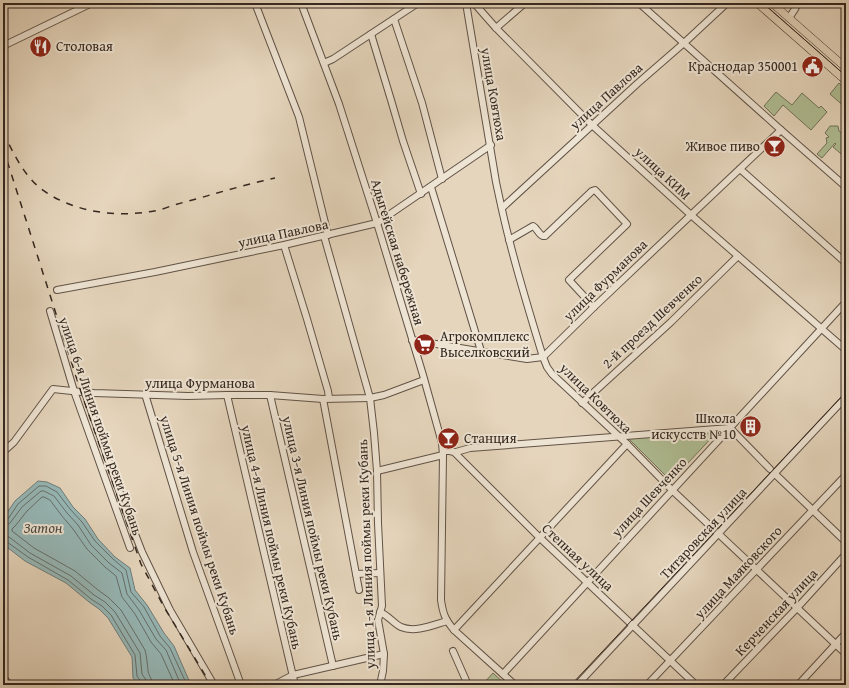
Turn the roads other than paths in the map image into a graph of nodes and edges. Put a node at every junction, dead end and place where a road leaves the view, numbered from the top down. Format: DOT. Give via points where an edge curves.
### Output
graph roads {
  1 [pos="92,3"];
  2 [pos="255,3"];
  3 [pos="301,3"];
  4 [pos="418,3"];
  5 [pos="466,3"];
  6 [pos="474,3"];
  7 [pos="525,3"];
  8 [pos="639,3"];
  9 [pos="727,3"];
  10 [pos="757,3"];
  11 [pos="772,3"];
  12 [pos="798,3"];
  13 [pos="789,18"];
  14 [pos="394,19"];
  15 [pos="496,28"];
  16 [pos="371,34"];
  17 [pos="684,43"];
  18 [pos="3,46"];
  19 [pos="324,63"];
  20 [pos="846,68"];
  21 [pos="846,81"];
  22 [pos="592,125"];
  23 [pos="781,130"];
  24 [pos="491,145"];
  25 [pos="740,169"];
  26 [pos="442,179"];
  27 [pos="431,187"];
  28 [pos="846,187"];
  29 [pos="421,194"];
  30 [pos="502,208"];
  31 [pos="691,215"];
  32 [pos="377,223"];
  33 [pos="326,236"];
  34 [pos="509,240"];
  35 [pos="284,245"];
  36 [pos="738,256"];
  37 [pos="846,263"];
  38 [pos="57,290"];
  39 [pos="846,302"];
  40 [pos="594,307"];
  41 [pos="50,311"];
  42 [pos="821,328"];
  43 [pos="412,340"];
  44 [pos="846,350"];
  45 [pos="481,351"];
  46 [pos="543,357"];
  47 [pos="424,380"];
  48 [pos="74,391"];
  49 [pos="85,393"];
  50 [pos="145,394"];
  51 [pos="226,395"];
  52 [pos="270,395"];
  53 [pos="846,397"];
  54 [pos="370,398"];
  55 [pos="326,399"];
  56 [pos="582,403"];
  57 [pos="730,428"];
  58 [pos="618,436"];
  59 [pos="627,444"];
  60 [pos="3,452"];
  61 [pos="456,452"];
  62 [pos="443,453"];
  63 [pos="377,470"];
  64 [pos="773,472"];
  65 [pos="846,475"];
  66 [pos="672,490"];
  67 [pos="812,510"];
  68 [pos="718,534"];
  69 [pos="539,537"];
  70 [pos="846,542"];
  71 [pos="130,548"];
  72 [pos="846,554"];
  73 [pos="756,570"];
  74 [pos="380,573"];
  75 [pos="356,574"];
  76 [pos="587,582"];
  77 [pos="359,590"];
  78 [pos="797,608"];
  79 [pos="380,612"];
  80 [pos="447,621"];
  81 [pos="633,625"];
  82 [pos="454,630"];
  83 [pos="846,633"];
  84 [pos="835,644"];
  85 [pos="453,651"];
  86 [pos="384,654"];
  87 [pos="846,654"];
  88 [pos="670,660"];
  89 [pos="333,666"];
  90 [pos="503,674"];
  91 [pos="293,675"];
  92 [pos="3,677"];
  93 [pos="9,685"];
  94 [pos="214,685"];
  95 [pos="241,685"];
  96 [pos="274,685"];
  97 [pos="295,685"];
  98 [pos="380,685"];
  99 [pos="468,685"];
  100 [pos="515,685"];
  101 [pos="577,685"];
  102 [pos="647,685"];
  103 [pos="696,685"];
  104 [pos="723,685"];
  105 [pos="798,685"];
  1 -- 18 [label="street"];
  2 -- 33 [label="street, улица 1-я Линия поймы реки Кубань" via="299,117"];
  3 -- 19 [label="street, Адыгейская набережная"];
  4 -- 14 [label="street"];
  5 -- 24 [label="street, улица Ковтюха"];
  6 -- 15 [label="street, улица КИМ"];
  7 -- 15 [label="street"];
  8 -- 17 [label="street"];
  9 -- 17 [label="street, улица Павлова"];
  10 -- 21 [label="main road"];
  11 -- 13 [label="main road"];
  12 -- 13 [label="street"];
  13 -- 20 [label="main road"];
  14 -- 16 [label="street"];
  14 -- 26 [label="street" via="422,104"];
  15 -- 22 [label="street, улица КИМ"];
  16 -- 19 [label="street"];
  16 -- 29 [label="street"];
  17 -- 22 [label="street, улица Павлова"];
  17 -- 23 [label="street"];
  19 -- 32 [label="street, Адыгейская набережная"];
  22 -- 30 [label="street, улица Павлова"];
  22 -- 31 [label="street, улица КИМ"];
  23 -- 25 [label="street, улица Фурманова"];
  23 -- 28 [label="street"];
  24 -- 26 [label="street, улица Павлова"];
  24 -- 30 [label="street, улица Ковтюха"];
  25 -- 31 [label="street, улица Фурманова"];
  25 -- 37 [label="street"];
  26 -- 27 [label="street, улица Павлова"];
  27 -- 29 [label="street, улица Павлова"];
  27 -- 45 [label="street"];
  29 -- 32 [label="street, улица Павлова"];
  30 -- 34 [label="street, улица Ковтюха"];
  31 -- 36 [label="street, улица КИМ"];
  31 -- 40 [label="street, улица Фурманова"];
  32 -- 33 [label="street, улица Павлова"];
  32 -- 43 [label="street, Адыгейская набережная"];
  33 -- 35 [label="street, улица Павлова"];
  33 -- 54 [label="street, улица 1-я Линия поймы реки Кубань"];
  34 -- 40 [label="street" via="533,226 545,236 592,190 595,190 627,224 569,280"];
  34 -- 46 [label="street, улица Ковтюха"];
  35 -- 38 [label="street, улица Павлова"];
  35 -- 55 [label="street" via="328,391"];
  36 -- 42 [label="street, улица КИМ"];
  36 -- 56 [label="street, 2-й проезд Шевченко"];
  39 -- 42 [label="street, улица Шевченко"];
  40 -- 46 [label="street, улица Фурманова"];
  41 -- 48 [label="street, улица 6-я Линия поймы реки Кубань"];
  42 -- 44 [label="street, улица КИМ"];
  42 -- 57 [label="street, улица Шевченко"];
  43 -- 45 [label="street"];
  43 -- 47 [label="street, Адыгейская набережная"];
  45 -- 46 [label="street" via="527,359"];
  46 -- 56 [label="street, улица Ковтюха" via="552,374"];
  47 -- 54 [label="street, улица Фурманова"];
  47 -- 62 [label="street, Адыгейская набережная"];
  48 -- 49 [label="street, улица Фурманова"];
  48 -- 60 [label="street, улица Фурманова" via="53,389 14,442"];
  48 -- 71 [label="street, улица 6-я Линия поймы реки Кубань"];
  49 -- 50 [label="street, улица Фурманова"];
  49 -- 94 [label="street, улица 6-я Линия поймы реки Кубань" via="142,552 170,610"];
  50 -- 51 [label="street, улица Фурманова"];
  50 -- 95 [label="street, улица 5-я Линия поймы реки Кубань" via="193,552"];
  51 -- 52 [label="street, улица Фурманова"];
  51 -- 91 [label="street, улица 4-я Линия поймы реки Кубань"];
  52 -- 55 [label="street, улица Фурманова"];
  52 -- 89 [label="street, улица 3-я Линия поймы реки Кубань"];
  53 -- 64 [label="street, Титаровская улица"];
  54 -- 55 [label="street, улица Фурманова"];
  54 -- 63 [label="street, улица 1-я Линия поймы реки Кубань"];
  55 -- 75 [label="street"];
  56 -- 58 [label="street, улица Ковтюха"];
  57 -- 58 [label="street"];
  57 -- 64 [label="street"];
  57 -- 66 [label="street, улица Шевченко"];
  58 -- 59 [label="street, улица Ковтюха"];
  58 -- 61 [label="street" via="470,448"];
  59 -- 66 [label="street, улица Ковтюха"];
  59 -- 69 [label="street"];
  62 -- 63 [label="street"];
  62 -- 69 [label="street, Степная улица" via="454,452"];
  62 -- 80 [label="street, Адыгейская набережная" via="441,600"];
  63 -- 74 [label="street, улица 1-я Линия поймы реки Кубань"];
  64 -- 67 [label="street"];
  64 -- 68 [label="street, Титаровская улица"];
  65 -- 67 [label="street, улица Маяковского"];
  66 -- 68 [label="street, улица Ковтюха"];
  66 -- 76 [label="street, улица Шевченко"];
  67 -- 70 [label="street"];
  67 -- 73 [label="street, улица Маяковского"];
  68 -- 73 [label="street, улица Ковтюха"];
  68 -- 81 [label="street, Титаровская улица"];
  69 -- 76 [label="street, Степная улица"];
  69 -- 82 [label="street"];
  72 -- 78 [label="street, Керченская улица"];
  73 -- 78 [label="street, улица Ковтюха"];
  73 -- 88 [label="street, улица Маяковского"];
  74 -- 75 [label="street"];
  74 -- 79 [label="street, улица 1-я Линия поймы реки Кубань"];
  75 -- 77 [label="street"];
  76 -- 81 [label="street, Степная улица"];
  76 -- 90 [label="street, улица Шевченко"];
  78 -- 84 [label="street, улица Ковтюха"];
  78 -- 104 [label="street, Керченская улица"];
  79 -- 80 [label="street" via="400,627 415,630"];
  79 -- 86 [label="street, улица 1-я Линия поймы реки Кубань" via="378,620"];
  80 -- 82 [label="street, Адыгейская набережная"];
  81 -- 88 [label="street, Степная улица"];
  81 -- 101 [label="street, Титаровская улица"];
  82 -- 90 [label="street, Адыгейская набережная"];
  83 -- 84 [label="street"];
  84 -- 87 [label="street, улица Ковтюха"];
  84 -- 105 [label="street"];
  85 -- 99 [label="street"];
  86 -- 89 [label="street"];
  86 -- 98 [label="street, улица 1-я Линия поймы реки Кубань"];
  88 -- 102 [label="street, улица Маяковского"];
  88 -- 103 [label="street, Степная улица"];
  89 -- 91 [label="street"];
  90 -- 100 [label="street, Адыгейская набережная"];
  91 -- 96 [label="street"];
  91 -- 97 [label="street, улица 4-я Линия поймы реки Кубань"];
  92 -- 93 [label="street"];
}
